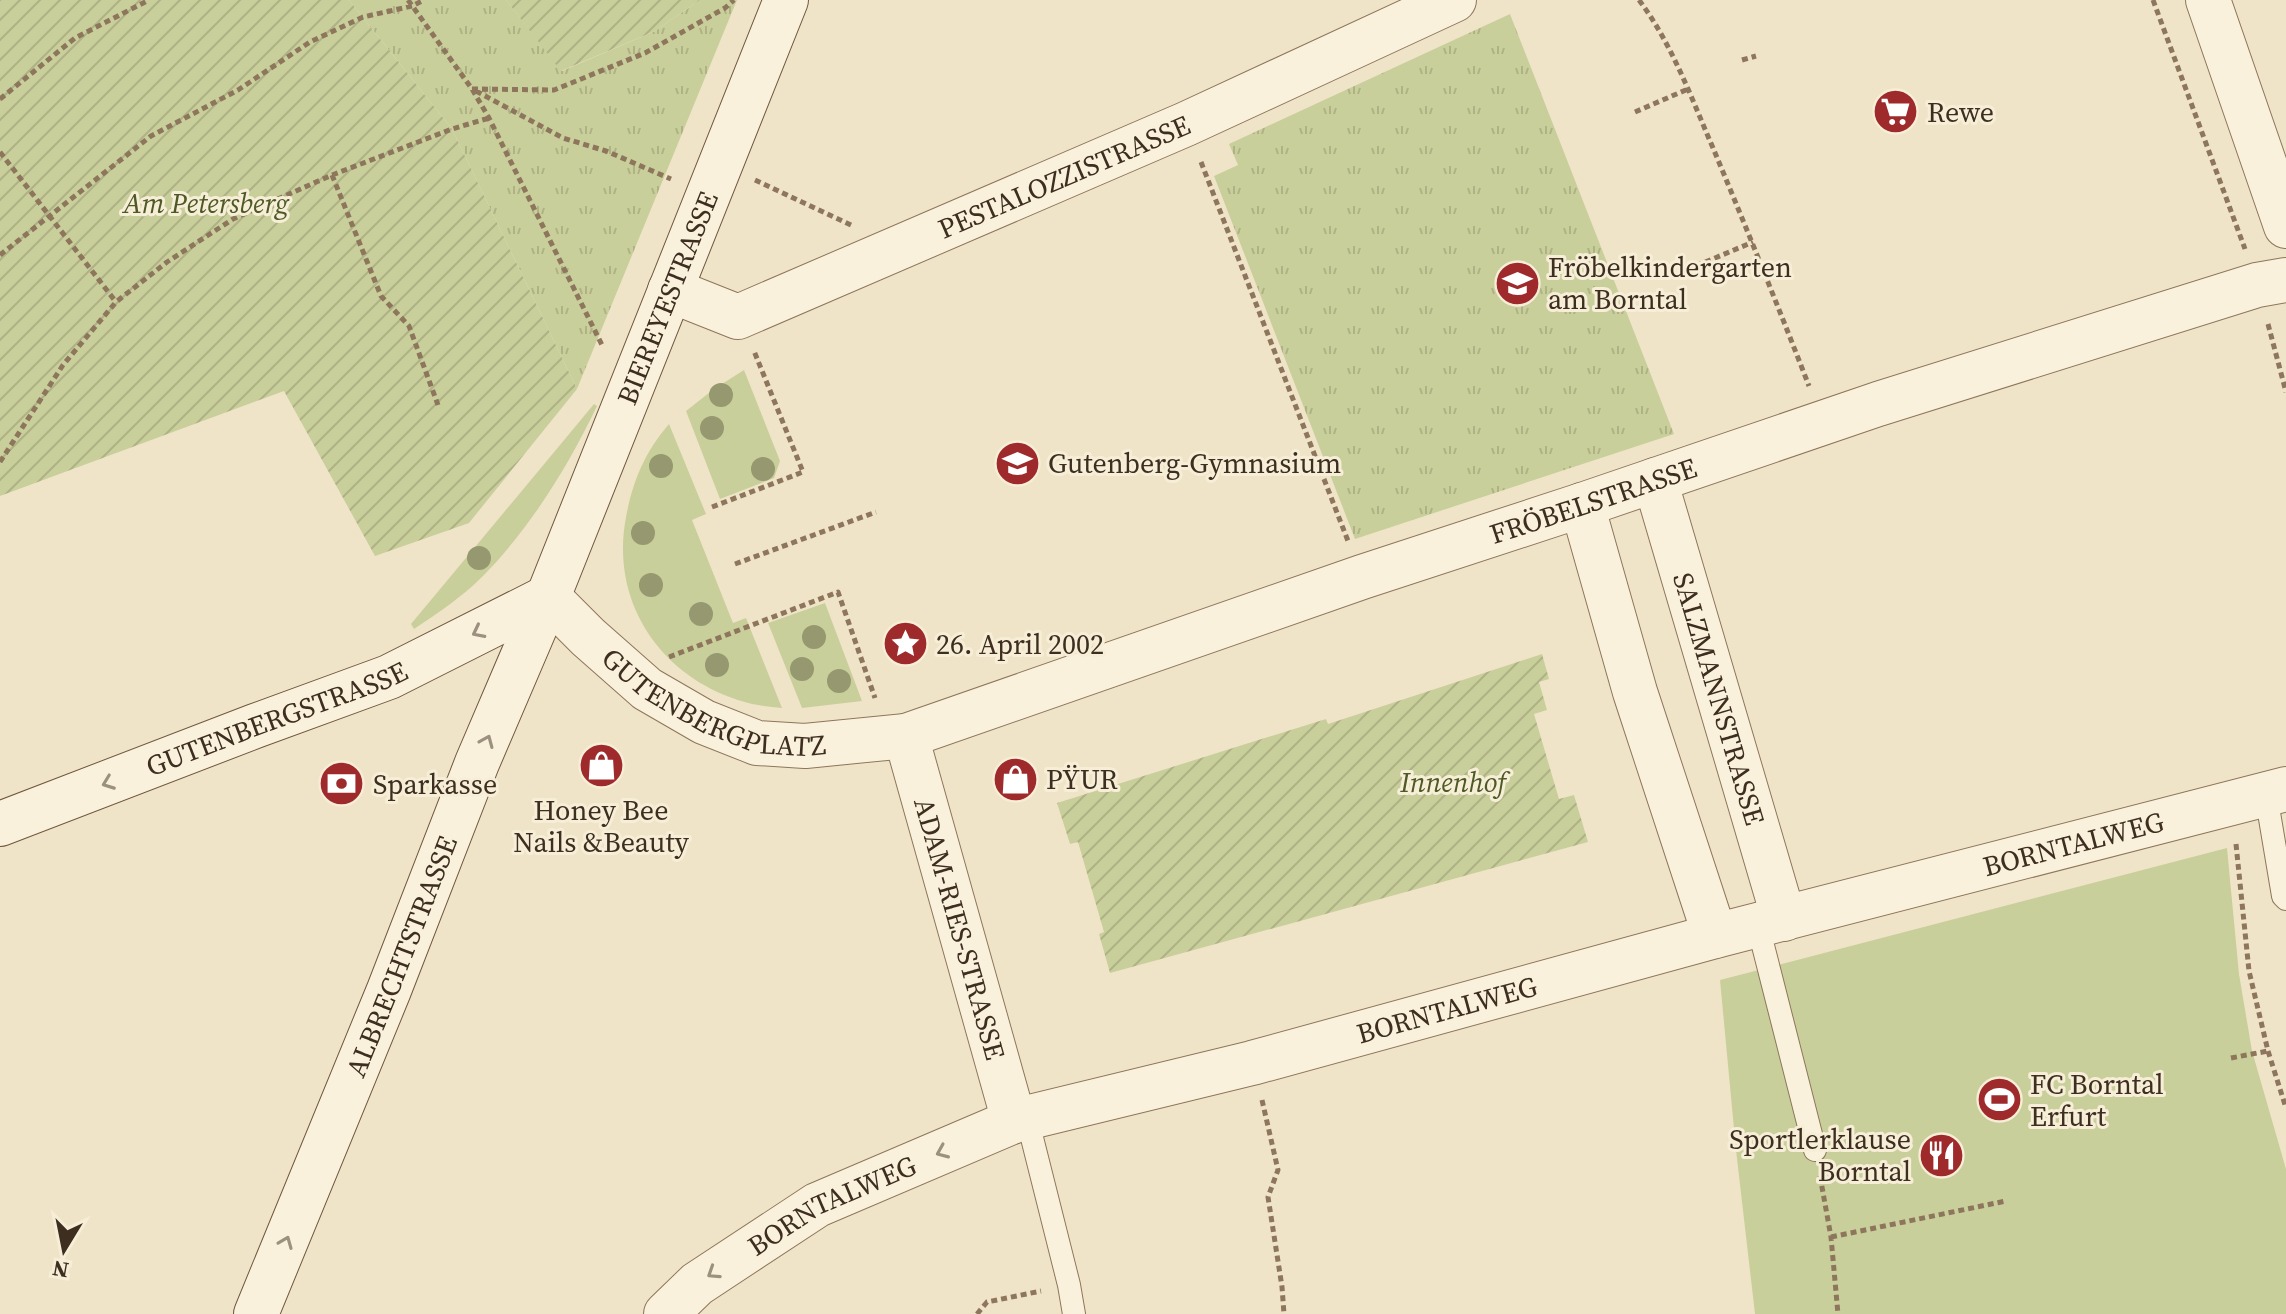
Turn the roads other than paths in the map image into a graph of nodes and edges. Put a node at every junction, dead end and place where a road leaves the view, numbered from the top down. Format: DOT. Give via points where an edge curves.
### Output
graph roads {
  1 [pos="786,0"];
  2 [pos="1454,0"];
  3 [pos="2208,0"];
  4 [pos="2286,226"];
  5 [pos="2272,283"];
  6 [pos="670,290"];
  7 [pos="1655,480"];
  8 [pos="1582,505"];
  9 [pos="548,597"];
  10 [pos="906,736"];
  11 [pos="2261,796"];
  12 [pos="0,824"];
  13 [pos="2286,899"];
  14 [pos="1771,922"];
  15 [pos="1715,936"];
  16 [pos="1020,1120"];
  17 [pos="1815,1150"];
  18 [pos="256,1314"];
  19 [pos="666,1314"];
  20 [pos="1074,1314"];
  1 -- 6 [label="street, BIEREYESTRASSE"];
  2 -- 6 [label="street, PESTALOZZISTRASSE" via="1186,124 738,317"];
  3 -- 4 [label="street"];
  5 -- 7 [label="street, FRÖBELSTRASSE" via="1878,404"];
  6 -- 9 [label="street, BIEREYESTRASSE"];
  7 -- 8 [label="street, FRÖBELSTRASSE"];
  7 -- 14 [label="street, SALZMANNSTRASSE"];
  8 -- 10 [label="street, FRÖBELSTRASSE"];
  8 -- 15 [label="street" via="1635,692"];
  9 -- 10 [label="street, GUTENBERGPLATZ" via="647,689 704,722 757,743 805,746"];
  9 -- 12 [label="street, GUTENBERGSTRASSE, one-way" via="389,677"];
  18 -- 9 [label="street, ALBRECHTSTRASSE, one-way"];
  10 -- 16 [label="street, ADAM-RIES-STRASSE"];
  11 -- 13 [label="lane"];
  11 -- 14 [label="street, BORNTALWEG"];
  14 -- 15 [label="street, BORNTALWEG"];
  14 -- 17 [label="lane"];
  15 -- 16 [label="street, BORNTALWEG" via="1252,1063"];
  16 -- 19 [label="street, BORNTALWEG, one-way" via="817,1205 697,1284"];
  16 -- 20 [label="lane, ADAM-RIES-STRASSE"];
}
